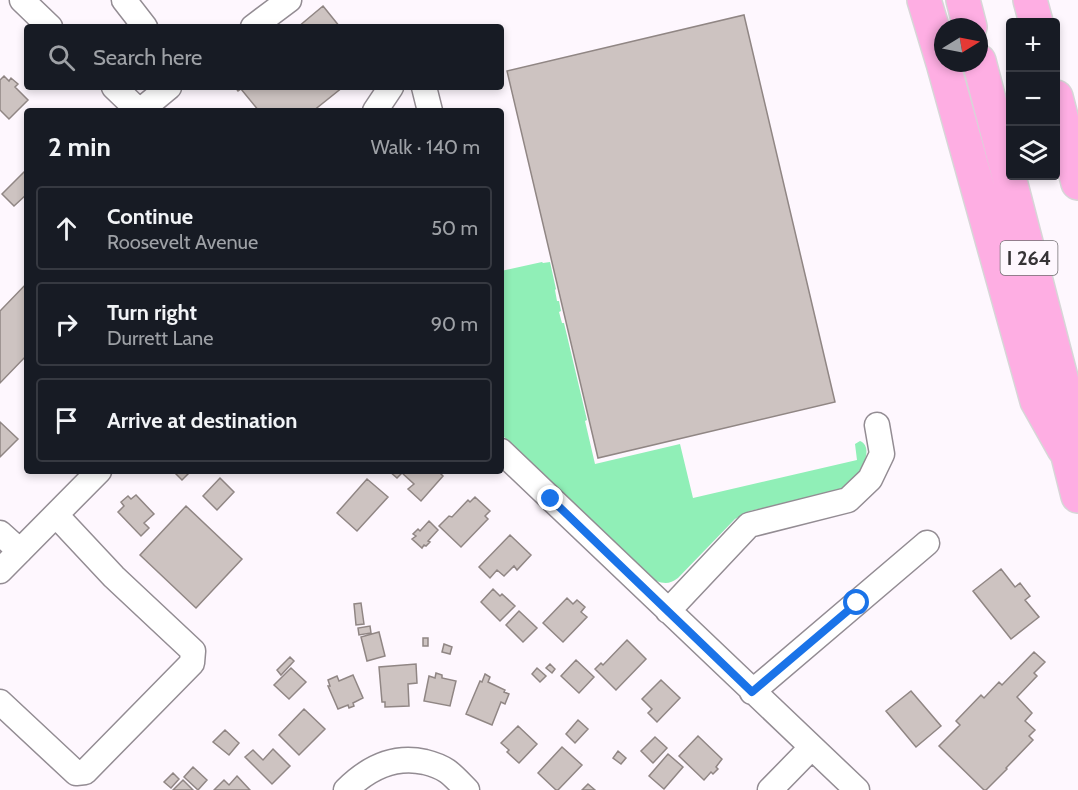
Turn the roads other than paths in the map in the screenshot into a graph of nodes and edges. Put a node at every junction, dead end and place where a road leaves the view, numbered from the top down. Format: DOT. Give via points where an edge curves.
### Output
graph roads {
  1 [pos="22,0"];
  2 [pos="124,0"];
  3 [pos="289,0"];
  4 [pos="924,0"];
  5 [pos="963,0"];
  6 [pos="1030,0"];
  7 [pos="968,18"];
  8 [pos="1035,18"];
  9 [pos="47,24"];
  10 [pos="142,24"];
  11 [pos="256,24"];
  12 [pos="934,33"];
  13 [pos="946,72"];
  14 [pos="982,72"];
  15 [pos="117,90"];
  16 [pos="165,90"];
  17 [pos="389,90"];
  18 [pos="425,90"];
  19 [pos="136,108"];
  20 [pos="143,108"];
  21 [pos="377,108"];
  22 [pos="429,108"];
  23 [pos="1060,113"];
  24 [pos="1078,183"];
  25 [pos="878,425"];
  26 [pos="504,454"];
  27 [pos="1068,456"];
  28 [pos="96,474"];
  29 [pos="1078,496"];
  30 [pos="56,515"];
  31 [pos="0,533"];
  32 [pos="927,543"];
  33 [pos="20,551"];
  34 [pos="0,572"];
  35 [pos="668,611"];
  36 [pos="752,692"];
  37 [pos="0,702"];
  38 [pos="811,748"];
  39 [pos="346,790"];
  40 [pos="467,790"];
  41 [pos="770,790"];
  42 [pos="856,790"];
  1 -- 9 [label="street"];
  2 -- 10 [label="street"];
  3 -- 11 [label="street"];
  4 -- 12 [label="highway"];
  5 -- 7 [label="highway"];
  6 -- 8 [label="highway"];
  13 -- 27 [label="highway" via="1037,401"];
  14 -- 27 [label="highway, I 264" via="1065,393"];
  15 -- 19 [label="street"];
  16 -- 20 [label="street"];
  17 -- 21 [label="street"];
  18 -- 22 [label="street"];
  23 -- 24 [label="highway"];
  25 -- 35 [label="street" via="882,454 870,479 848,500 749,525"];
  26 -- 35 [label="street"];
  27 -- 29 [label="highway, I 264"];
  28 -- 30 [label="street"];
  30 -- 33 [label="street"];
  30 -- 37 [label="street" via="114,577 193,651 192,663 85,772 76,773"];
  31 -- 33 [label="street"];
  32 -- 36 [label="street"];
  33 -- 34 [label="street"];
  35 -- 36 [label="street"];
  36 -- 38 [label="street"];
  38 -- 41 [label="street"];
  38 -- 42 [label="street"];
  39 -- 40 [label="street" via="370,770 403,760 433,764"];
}
